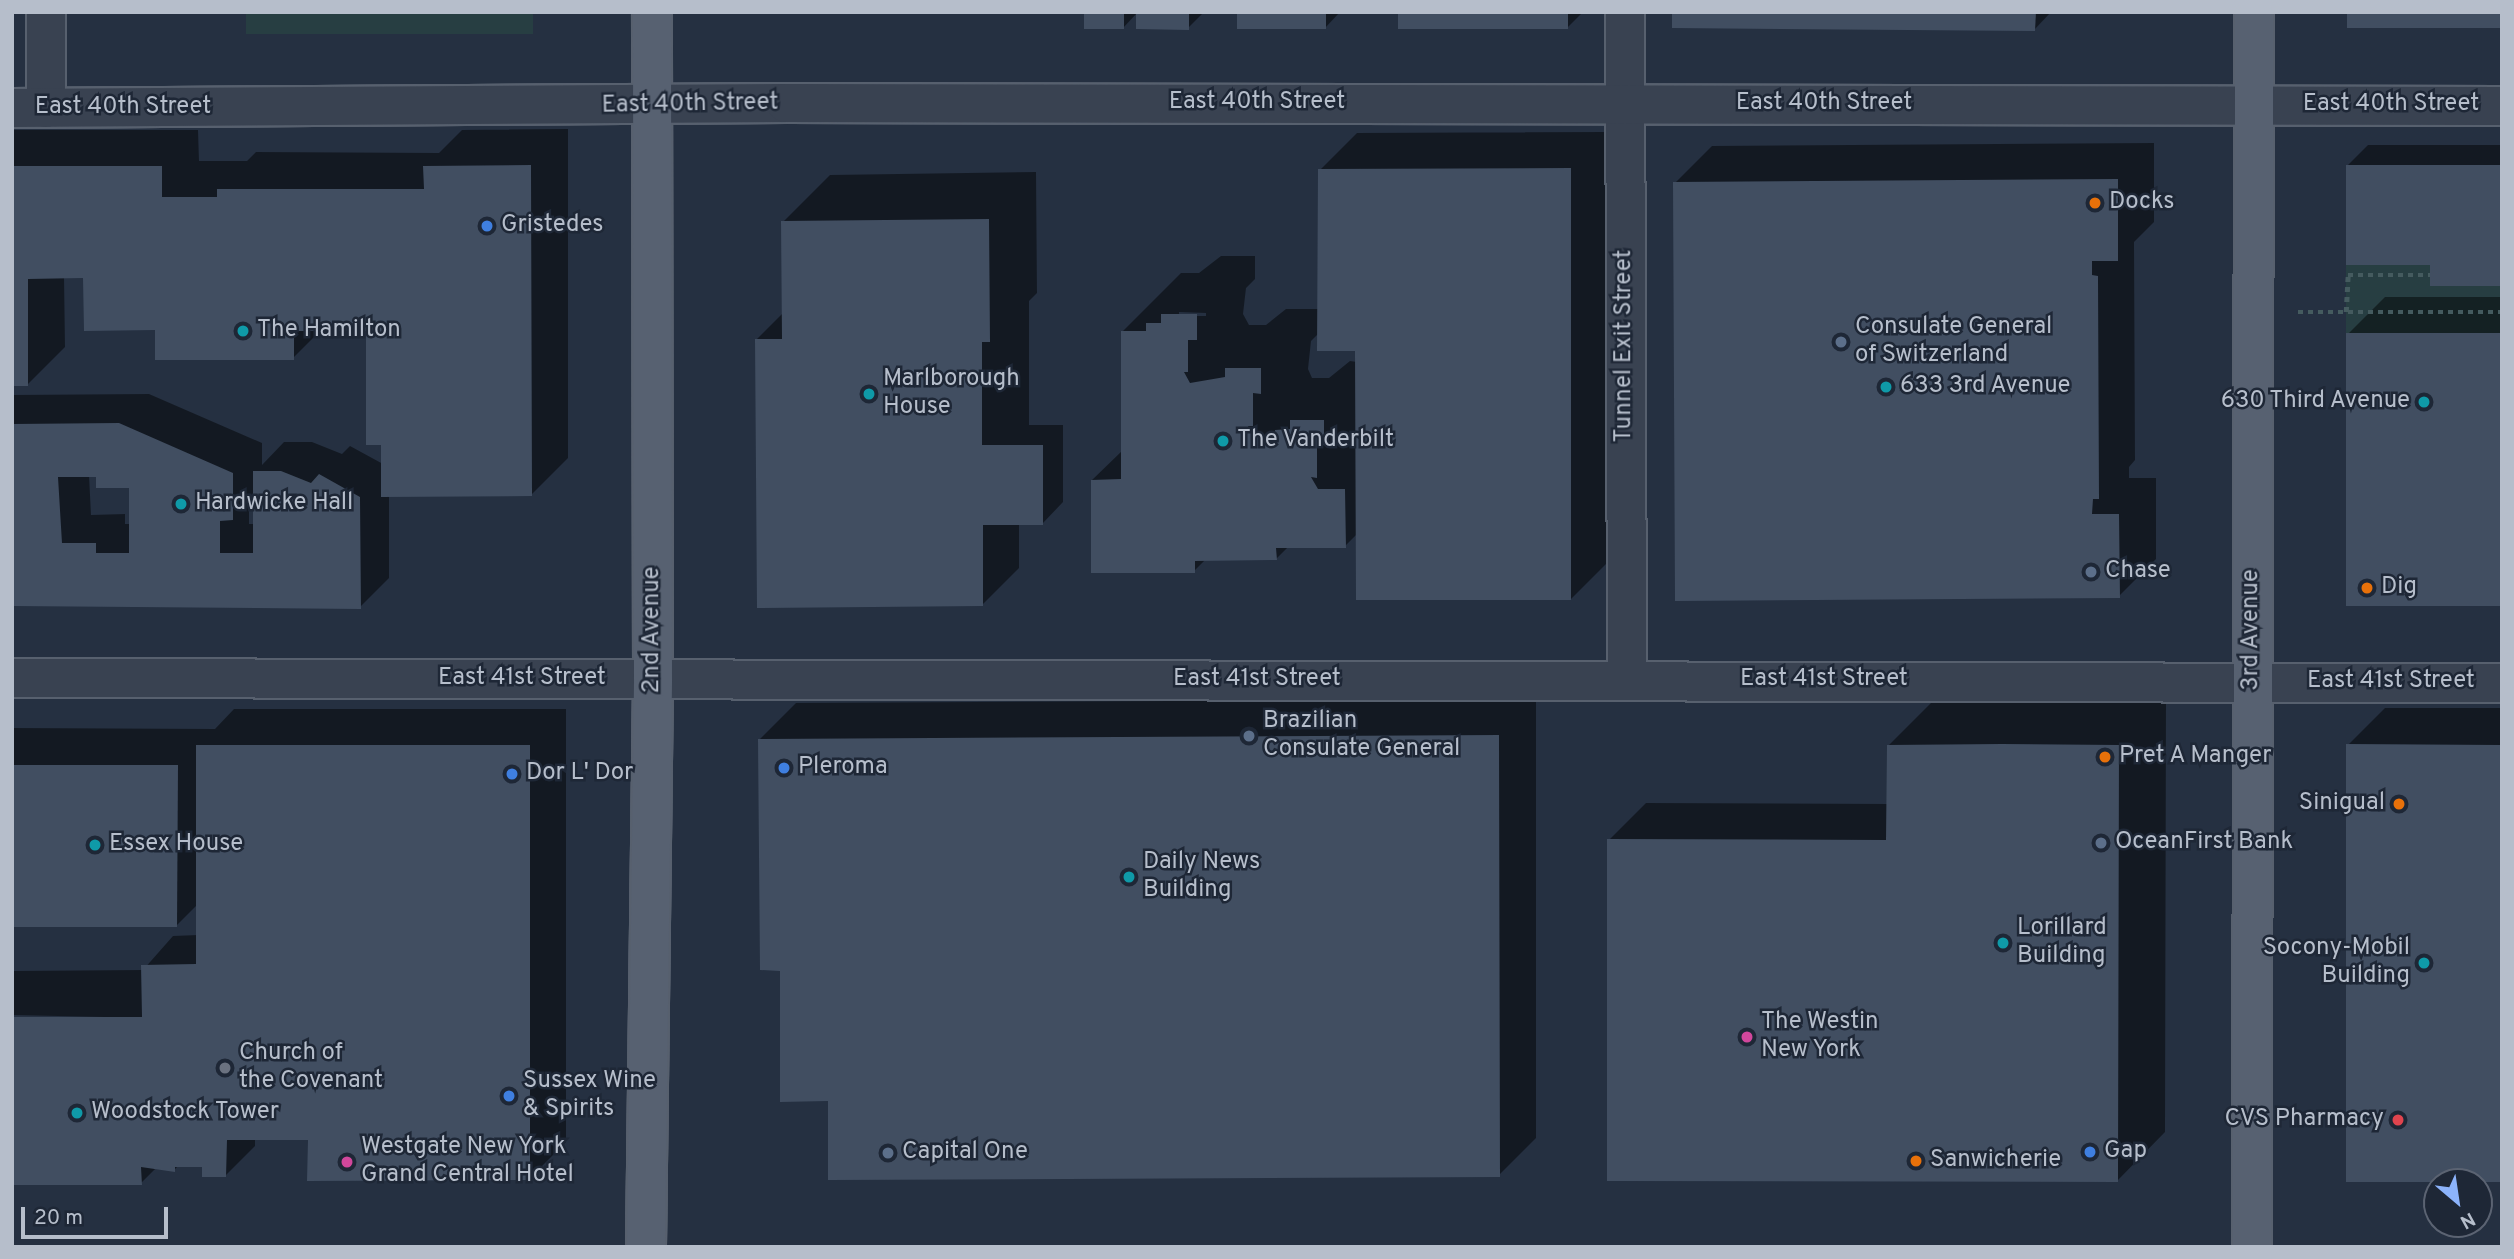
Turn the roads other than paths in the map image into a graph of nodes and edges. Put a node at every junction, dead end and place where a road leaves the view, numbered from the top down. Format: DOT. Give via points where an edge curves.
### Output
graph roads {
  1 [pos="46,12"];
  2 [pos="652,12"];
  3 [pos="1625,12"];
  4 [pos="2254,12"];
  5 [pos="1624,103"];
  6 [pos="2253,105"];
  7 [pos="651,106"];
  8 [pos="2502,106"];
  9 [pos="29,108"];
  10 [pos="12,678"];
  11 [pos="653,679"];
  12 [pos="1627,680"];
  13 [pos="2253,682"];
  14 [pos="2502,682"];
  15 [pos="646,1247"];
  16 [pos="2252,1247"];
  1 -- 9 [label="street"];
  2 -- 7 [label="main road, 2nd Avenue"];
  3 -- 5 [label="street, Tunnel Exit Street"];
  4 -- 6 [label="main road, 3rd Avenue"];
  5 -- 6 [label="street, East 40th Street"];
  5 -- 7 [label="street, East 40th Street"];
  5 -- 12 [label="street, Tunnel Exit Street"];
  6 -- 8 [label="street, East 40th Street"];
  6 -- 13 [label="main road, 3rd Avenue"];
  7 -- 9 [label="street, East 40th Street"];
  7 -- 11 [label="main road, 2nd Avenue"];
  10 -- 11 [label="street, East 41st Street"];
  11 -- 12 [label="street, East 41st Street"];
  11 -- 15 [label="main road, 2nd Avenue"];
  12 -- 13 [label="street, East 41st Street"];
  13 -- 14 [label="street, East 41st Street"];
  13 -- 16 [label="main road, 3rd Avenue"];
}
